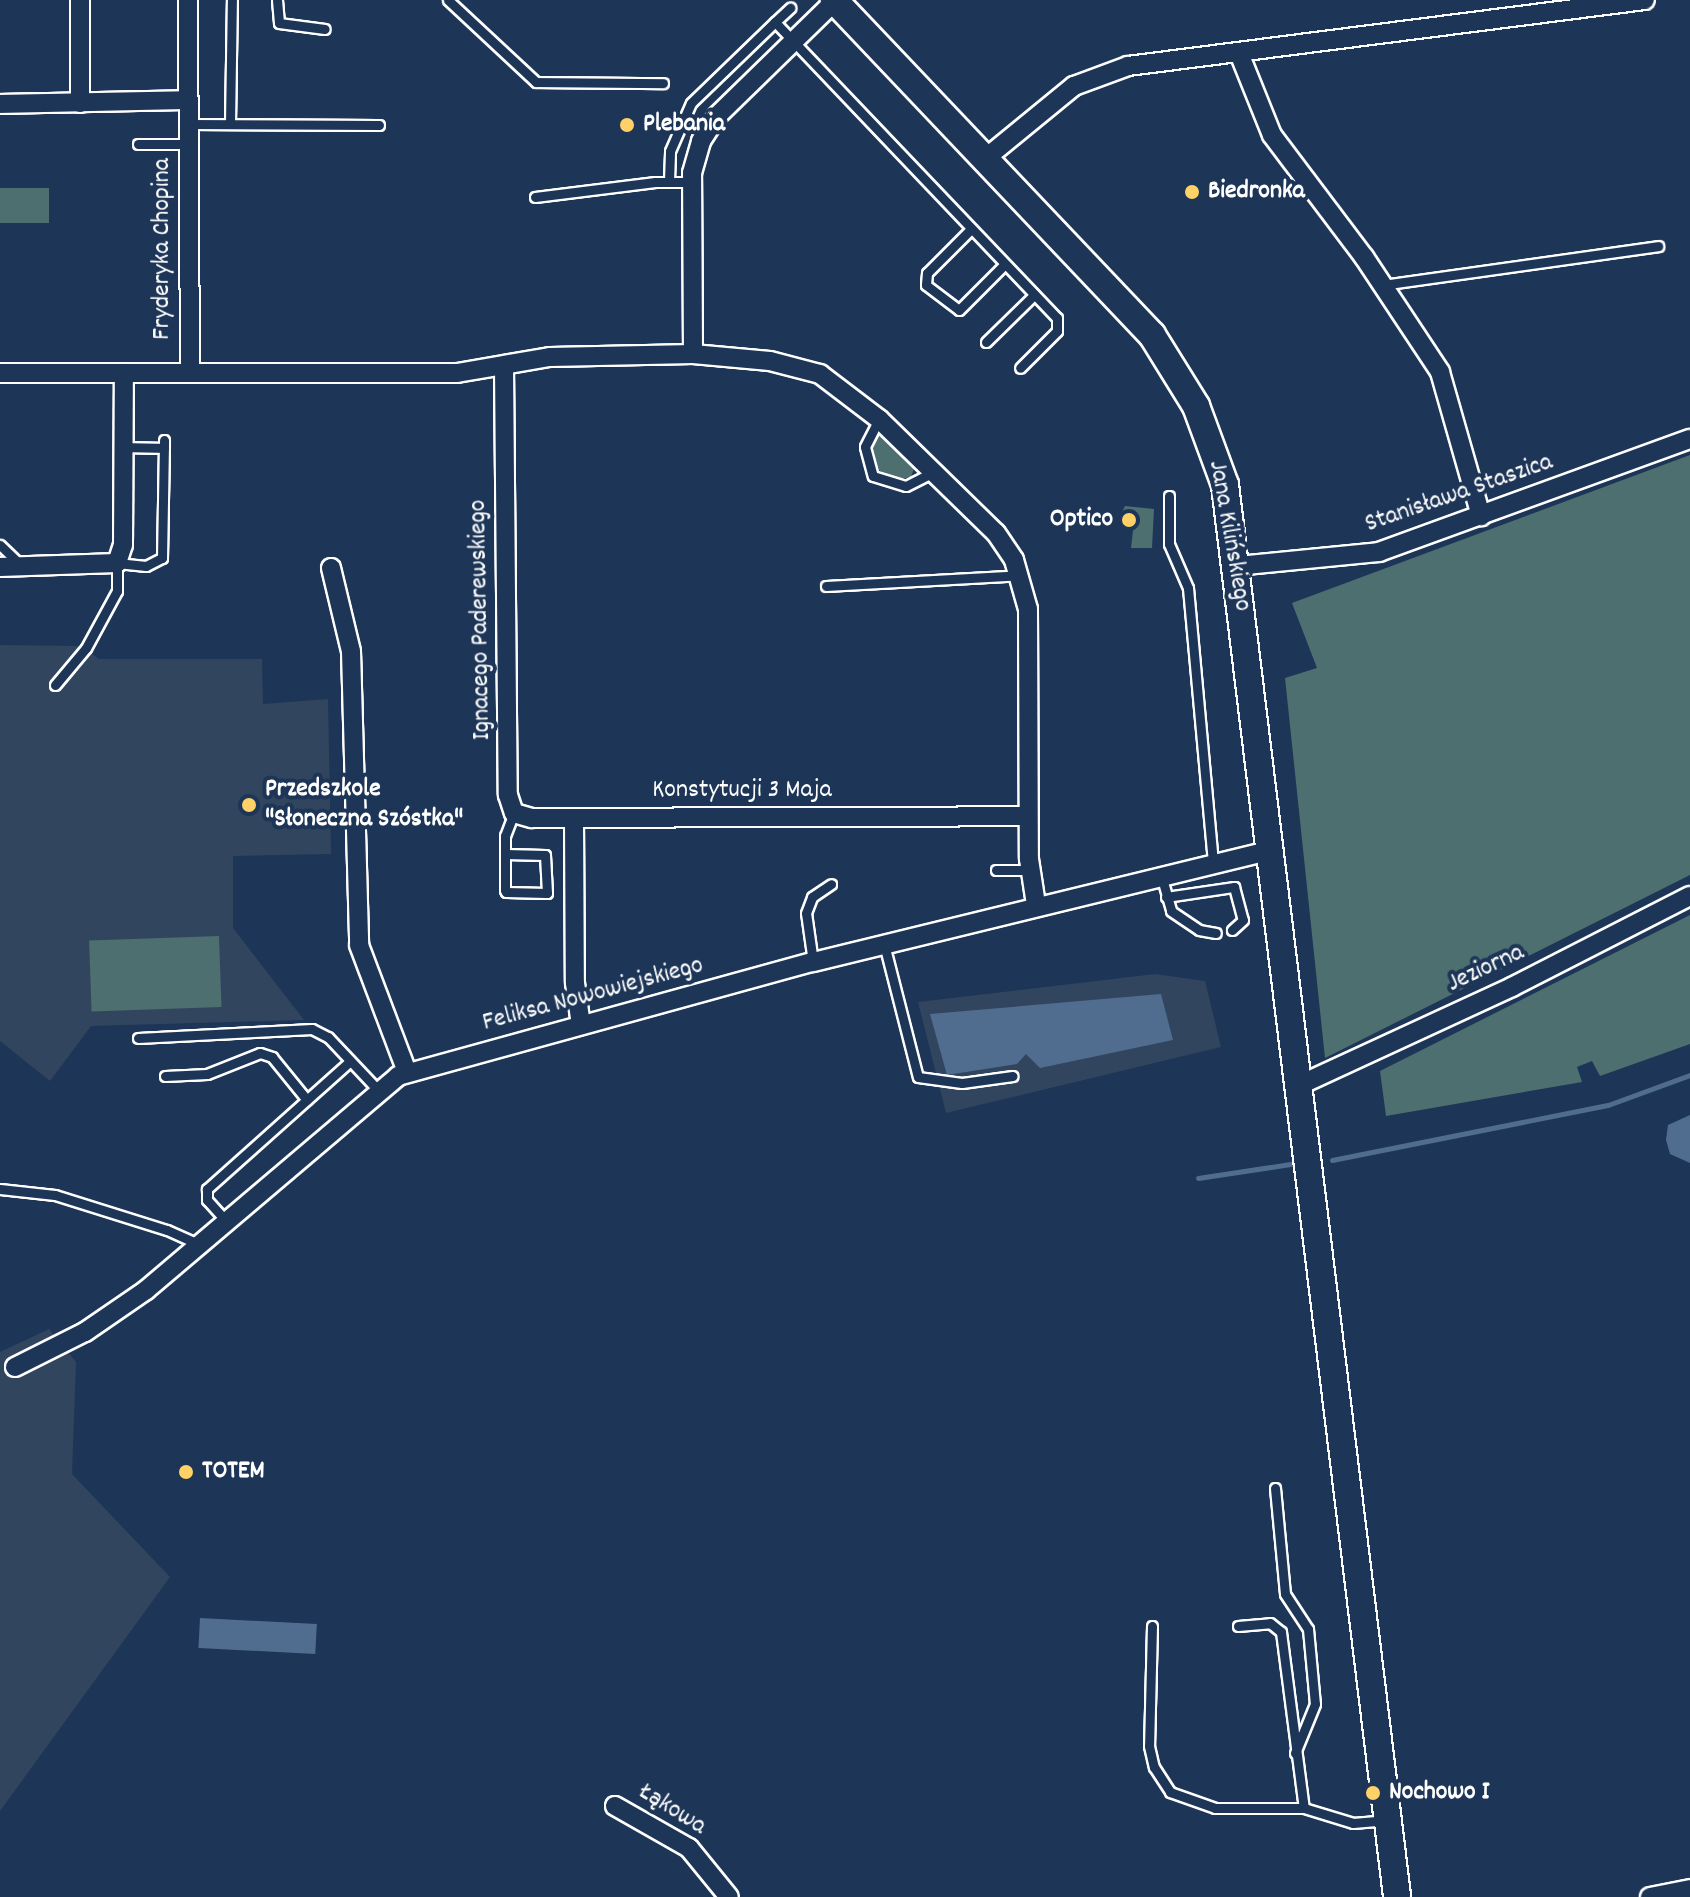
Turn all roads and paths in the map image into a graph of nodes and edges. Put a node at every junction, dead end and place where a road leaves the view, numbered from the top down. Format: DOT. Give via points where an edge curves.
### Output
graph roads {
  1 [pos="80,0"];
  2 [pos="188,0"];
  3 [pos="232,0"];
  4 [pos="277,0"];
  5 [pos="448,0"];
  6 [pos="835,0"];
  7 [pos="1645,0"];
  8 [pos="790,8"];
  9 [pos="775,22"];
  10 [pos="325,29"];
  11 [pos="793,42"];
  12 [pos="1239,53"];
  13 [pos="663,83"];
  14 [pos="188,100"];
  15 [pos="80,103"];
  16 [pos="0,104"];
  17 [pos="230,123"];
  18 [pos="188,124"];
  19 [pos="379,125"];
  20 [pos="138,144"];
  21 [pos="188,144"];
  22 [pos="986,158"];
  23 [pos="669,181"];
  24 [pos="692,182"];
  25 [pos="535,197"];
  26 [pos="971,229"];
  27 [pos="1658,246"];
  28 [pos="1005,264"];
  29 [pos="1382,285"];
  30 [pos="1034,295"];
  31 [pos="986,342"];
  32 [pos="693,354"];
  33 [pos="504,366"];
  34 [pos="1020,368"];
  35 [pos="0,373"];
  36 [pos="124,373"];
  37 [pos="190,373"];
  38 [pos="879,419"];
  39 [pos="1690,439"];
  40 [pos="124,447"];
  41 [pos="933,472"];
  42 [pos="1169,496"];
  43 [pos="1481,516"];
  44 [pos="0,545"];
  45 [pos="117,563"];
  46 [pos="22,566"];
  47 [pos="1237,566"];
  48 [pos="0,567"];
  49 [pos="331,568"];
  50 [pos="1020,575"];
  51 [pos="826,586"];
  52 [pos="55,685"];
  53 [pos="514,813"];
  54 [pos="1028,816"];
  55 [pos="574,818"];
  56 [pos="1272,850"];
  57 [pos="505,854"];
  58 [pos="1213,863"];
  59 [pos="996,870"];
  60 [pos="1030,870"];
  61 [pos="1161,875"];
  62 [pos="831,884"];
  63 [pos="1690,896"];
  64 [pos="1166,897"];
  65 [pos="1036,905"];
  66 [pos="1232,930"];
  67 [pos="1216,933"];
  68 [pos="884,944"];
  69 [pos="813,962"];
  70 [pos="581,1025"];
  71 [pos="138,1038"];
  72 [pos="350,1061"];
  73 [pos="407,1072"];
  74 [pos="165,1076"];
  75 [pos="1013,1076"];
  76 [pos="1302,1084"];
  77 [pos="377,1089"];
  78 [pos="307,1100"];
  79 [pos="0,1189"];
  80 [pos="227,1222"];
  81 [pos="201,1245"];
  82 [pos="15,1367"];
  83 [pos="1275,1488"];
  84 [pos="1152,1626"];
  85 [pos="1238,1626"];
  86 [pos="1295,1753"];
  87 [pos="615,1806"];
  88 [pos="1304,1808"];
  89 [pos="1388,1819"];
  90 [pos="1690,1889"];
  91 [pos="729,1897"];
  92 [pos="1397,1897"];
  93 [pos="1650,1897"];
  1 -- 15 [label="street"];
  2 -- 14 [label="street, Fryderyka Chopina"];
  3 -- 17 [label="lane"];
  4 -- 10 [label="lane" via="279,23"];
  5 -- 13 [label="lane" via="536,82"];
  6 -- 11 [label="street"];
  6 -- 22 [label="main road, Jana Kilińskiego"];
  7 -- 12 [label="street"];
  8 -- 9 [label="lane"];
  9 -- 11 [label="lane"];
  9 -- 23 [label="lane" via="691,103 670,151"];
  11 -- 24 [label="street" via="711,124 697,153"];
  11 -- 26 [label="lane"];
  12 -- 22 [label="street" via="1128,66 1092,77 1053,100"];
  12 -- 29 [label="street" via="1272,135"];
  14 -- 15 [label="street"];
  14 -- 18 [label="street, Fryderyka Chopina"];
  15 -- 16 [label="street"];
  17 -- 18 [label="lane, Fryderyka Chopina"];
  17 -- 19 [label="lane, Fryderyka Chopina"];
  18 -- 21 [label="street, Fryderyka Chopina"];
  20 -- 21 [label="lane"];
  21 -- 37 [label="street, Fryderyka Chopina"];
  22 -- 47 [label="main road, Jana Kilińskiego" via="1134,313 1184,382 1211,438 1225,485"];
  23 -- 24 [label="lane"];
  23 -- 25 [label="lane"];
  24 -- 32 [label="street"];
  26 -- 28 [label="lane"];
  26 -- 28 [label="lane" via="927,273 926,285 959,310"];
  27 -- 29 [label="lane"];
  28 -- 30 [label="lane"];
  29 -- 43 [label="street" via="1440,372"];
  30 -- 31 [label="lane"];
  30 -- 34 [label="lane" via="1060,325"];
  32 -- 33 [label="street" via="564,356"];
  32 -- 38 [label="street" via="804,367 836,383"];
  33 -- 37 [label="street" via="457,373"];
  33 -- 53 [label="street, Ignacego Paderewskiego" via="508,795"];
  35 -- 36 [label="street"];
  36 -- 37 [label="street"];
  36 -- 40 [label="street"];
  38 -- 41 [label="street"];
  38 -- 41 [label="lane" via="865,447 873,476 906,486"];
  39 -- 43 [label="street, Stanisława Staszica"];
  40 -- 45 [label="street" via="123,545"];
  40 -- 45 [label="lane" via="164,444 162,558 146,566"];
  41 -- 50 [label="street" via="996,533"];
  42 -- 58 [label="lane" via="1169,544 1188,588"];
  43 -- 47 [label="street, Stanisława Staszica" via="1366,555"];
  44 -- 46 [label="lane"];
  45 -- 46 [label="street"];
  45 -- 52 [label="lane" via="117,591 86,648"];
  46 -- 48 [label="street"];
  47 -- 56 [label="main road, Jana Kilińskiego"];
  49 -- 73 [label="street" via="352,670 359,945"];
  50 -- 51 [label="lane"];
  50 -- 54 [label="street" via="1028,617"];
  53 -- 55 [label="street"];
  53 -- 57 [label="lane"];
  54 -- 55 [label="street, Konstytucji 3 Maja"];
  54 -- 60 [label="street"];
  55 -- 70 [label="street" via="575,983"];
  56 -- 58 [label="street, Feliksa Nowowiejskiego"];
  56 -- 76 [label="main road, Jana Kilińskiego"];
  57 -- 57 [label="lane" via="507,894 547,893 545,855"];
  58 -- 61 [label="street, Feliksa Nowowiejskiego"];
  59 -- 60 [label="lane"];
  60 -- 65 [label="street"];
  61 -- 64 [label="lane"];
  61 -- 65 [label="street, Feliksa Nowowiejskiego"];
  62 -- 69 [label="lane" via="812,897 806,913"];
  63 -- 76 [label="street, Jeziorna" via="1512,987"];
  64 -- 66 [label="lane" via="1234,887 1243,920"];
  64 -- 67 [label="lane" via="1174,914 1204,933"];
  65 -- 68 [label="street, Feliksa Nowowiejskiego"];
  68 -- 69 [label="street, Feliksa Nowowiejskiego"];
  68 -- 75 [label="lane" via="918,1077 962,1083"];
  69 -- 70 [label="street, Feliksa Nowowiejskiego"];
  70 -- 73 [label="street, Feliksa Nowowiejskiego"];
  71 -- 72 [label="lane" via="312,1029 323,1033"];
  72 -- 77 [label="lane"];
  72 -- 78 [label="lane"];
  73 -- 77 [label="street, Feliksa Nowowiejskiego"];
  74 -- 78 [label="lane" via="207,1074 260,1053 272,1057"];
  76 -- 89 [label="main road, Jana Kilińskiego"];
  77 -- 80 [label="street, Feliksa Nowowiejskiego"];
  78 -- 80 [label="lane" via="207,1189 207,1200"];
  79 -- 81 [label="lane" via="55,1195"];
  80 -- 81 [label="street, Feliksa Nowowiejskiego"];
  81 -- 82 [label="street, Feliksa Nowowiejskiego" via="109,1316"];
  83 -- 86 [label="lane" via="1285,1594 1308,1629 1315,1704"];
  84 -- 88 [label="lane" via="1149,1746 1164,1785 1184,1801 1215,1808"];
  85 -- 86 [label="lane" via="1270,1623 1281,1632"];
  86 -- 88 [label="lane"];
  87 -- 91 [label="street, Łąkowa" via="689,1848"];
  88 -- 89 [label="lane" via="1353,1823"];
  89 -- 92 [label="main road, Jana Kilińskiego"];
  90 -- 93 [label="street"];
}
